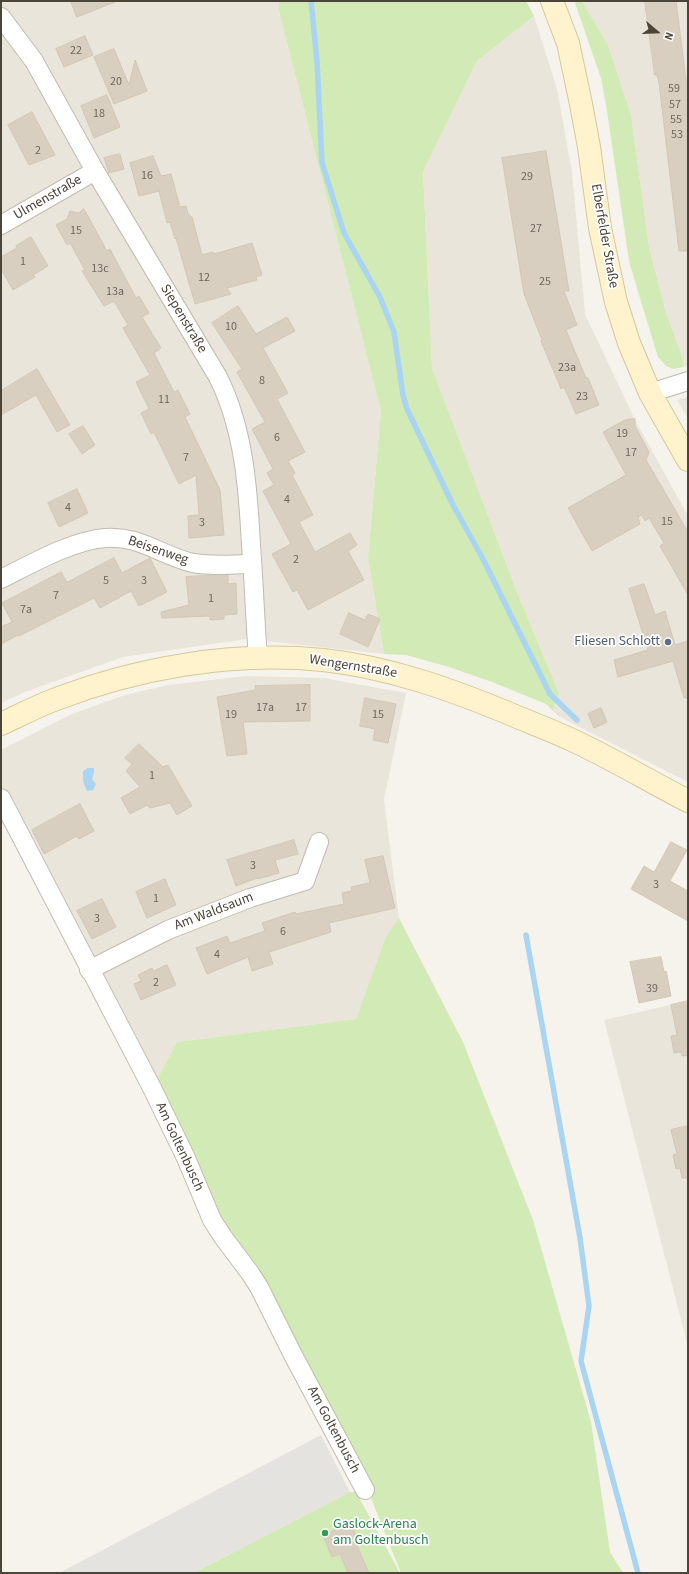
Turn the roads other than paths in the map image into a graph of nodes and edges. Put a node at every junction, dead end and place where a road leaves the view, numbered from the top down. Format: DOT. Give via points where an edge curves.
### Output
graph roads {
  1 [pos="552,1"];
  2 [pos="1,17"];
  3 [pos="95,171"];
  4 [pos="1,225"];
  5 [pos="688,382"];
  6 [pos="650,393"];
  7 [pos="688,460"];
  8 [pos="252,564"];
  9 [pos="1,579"];
  10 [pos="258,658"];
  11 [pos="1,724"];
  12 [pos="1,798"];
  13 [pos="688,801"];
  14 [pos="319,842"];
  15 [pos="89,970"];
  16 [pos="365,1490"];
  1 -- 6 [label="main road, Elberfelder Straße" via="568,43 581,104 600,228 616,302 629,343"];
  2 -- 3 [label="street, Siepenstraße" via="34,61"];
  3 -- 4 [label="street, Ulmenstraße"];
  3 -- 8 [label="street, Siepenstraße" via="226,393 243,459"];
  5 -- 6 [label="street"];
  6 -- 7 [label="main road, Elberfelder Straße"];
  8 -- 9 [label="street, Beisenweg" via="200,564 168,555 130,539 104,538 61,550"];
  8 -- 10 [label="street, Siepenstraße"];
  10 -- 11 [label="main road, Wengernstraße" via="216,660 127,677 76,692"];
  10 -- 13 [label="main road, Wengernstraße" via="323,660 351,664 446,688 573,740"];
  12 -- 15 [label="street, Am Goltenbusch"];
  14 -- 15 [label="street, Am Waldsaum" via="305,881 250,898 168,930"];
  15 -- 16 [label="street, Am Goltenbusch" via="176,1137 212,1220 259,1288"];
}
